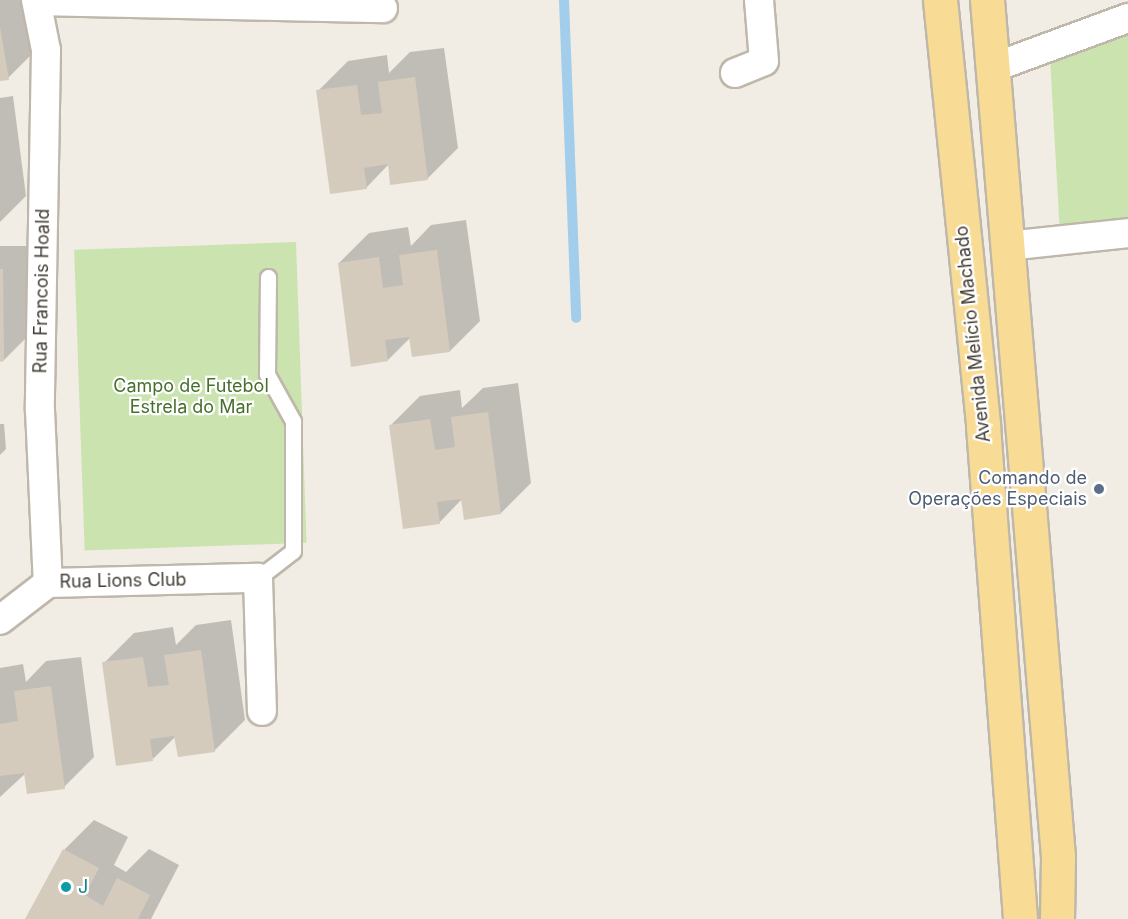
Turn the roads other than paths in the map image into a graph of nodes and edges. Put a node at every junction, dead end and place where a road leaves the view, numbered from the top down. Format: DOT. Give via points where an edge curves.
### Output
graph roads {
  1 [pos="759,0"];
  2 [pos="940,0"];
  3 [pos="987,0"];
  4 [pos="37,1"];
  5 [pos="278,3"];
  6 [pos="382,8"];
  7 [pos="1128,18"];
  8 [pos="992,68"];
  9 [pos="735,73"];
  10 [pos="1128,233"];
  11 [pos="1007,246"];
  12 [pos="268,277"];
  13 [pos="258,578"];
  14 [pos="48,584"];
  15 [pos="0,620"];
  16 [pos="262,711"];
  17 [pos="1058,857"];
  18 [pos="1020,919"];
  19 [pos="1057,919"];
  20 [pos="1080,919"];
  1 -- 9 [label="street" via="764,61"];
  2 -- 18 [label="main road, Avenida Melício Machado" via="983,426"];
  3 -- 8 [label="main road"];
  4 -- 5 [label="street"];
  4 -- 14 [label="street, Rua Francois Hoald" via="46,50 40,410"];
  5 -- 6 [label="street"];
  7 -- 8 [label="street"];
  8 -- 11 [label="main road"];
  10 -- 11 [label="street"];
  11 -- 17 [label="main road"];
  12 -- 13 [label="lane" via="267,374 293,421 293,551"];
  13 -- 14 [label="street, Rua Lions Club"];
  13 -- 16 [label="street"];
  14 -- 15 [label="street, Rua Lions Club"];
  17 -- 19 [label="main road"];
  17 -- 20 [label="main road"];
}
